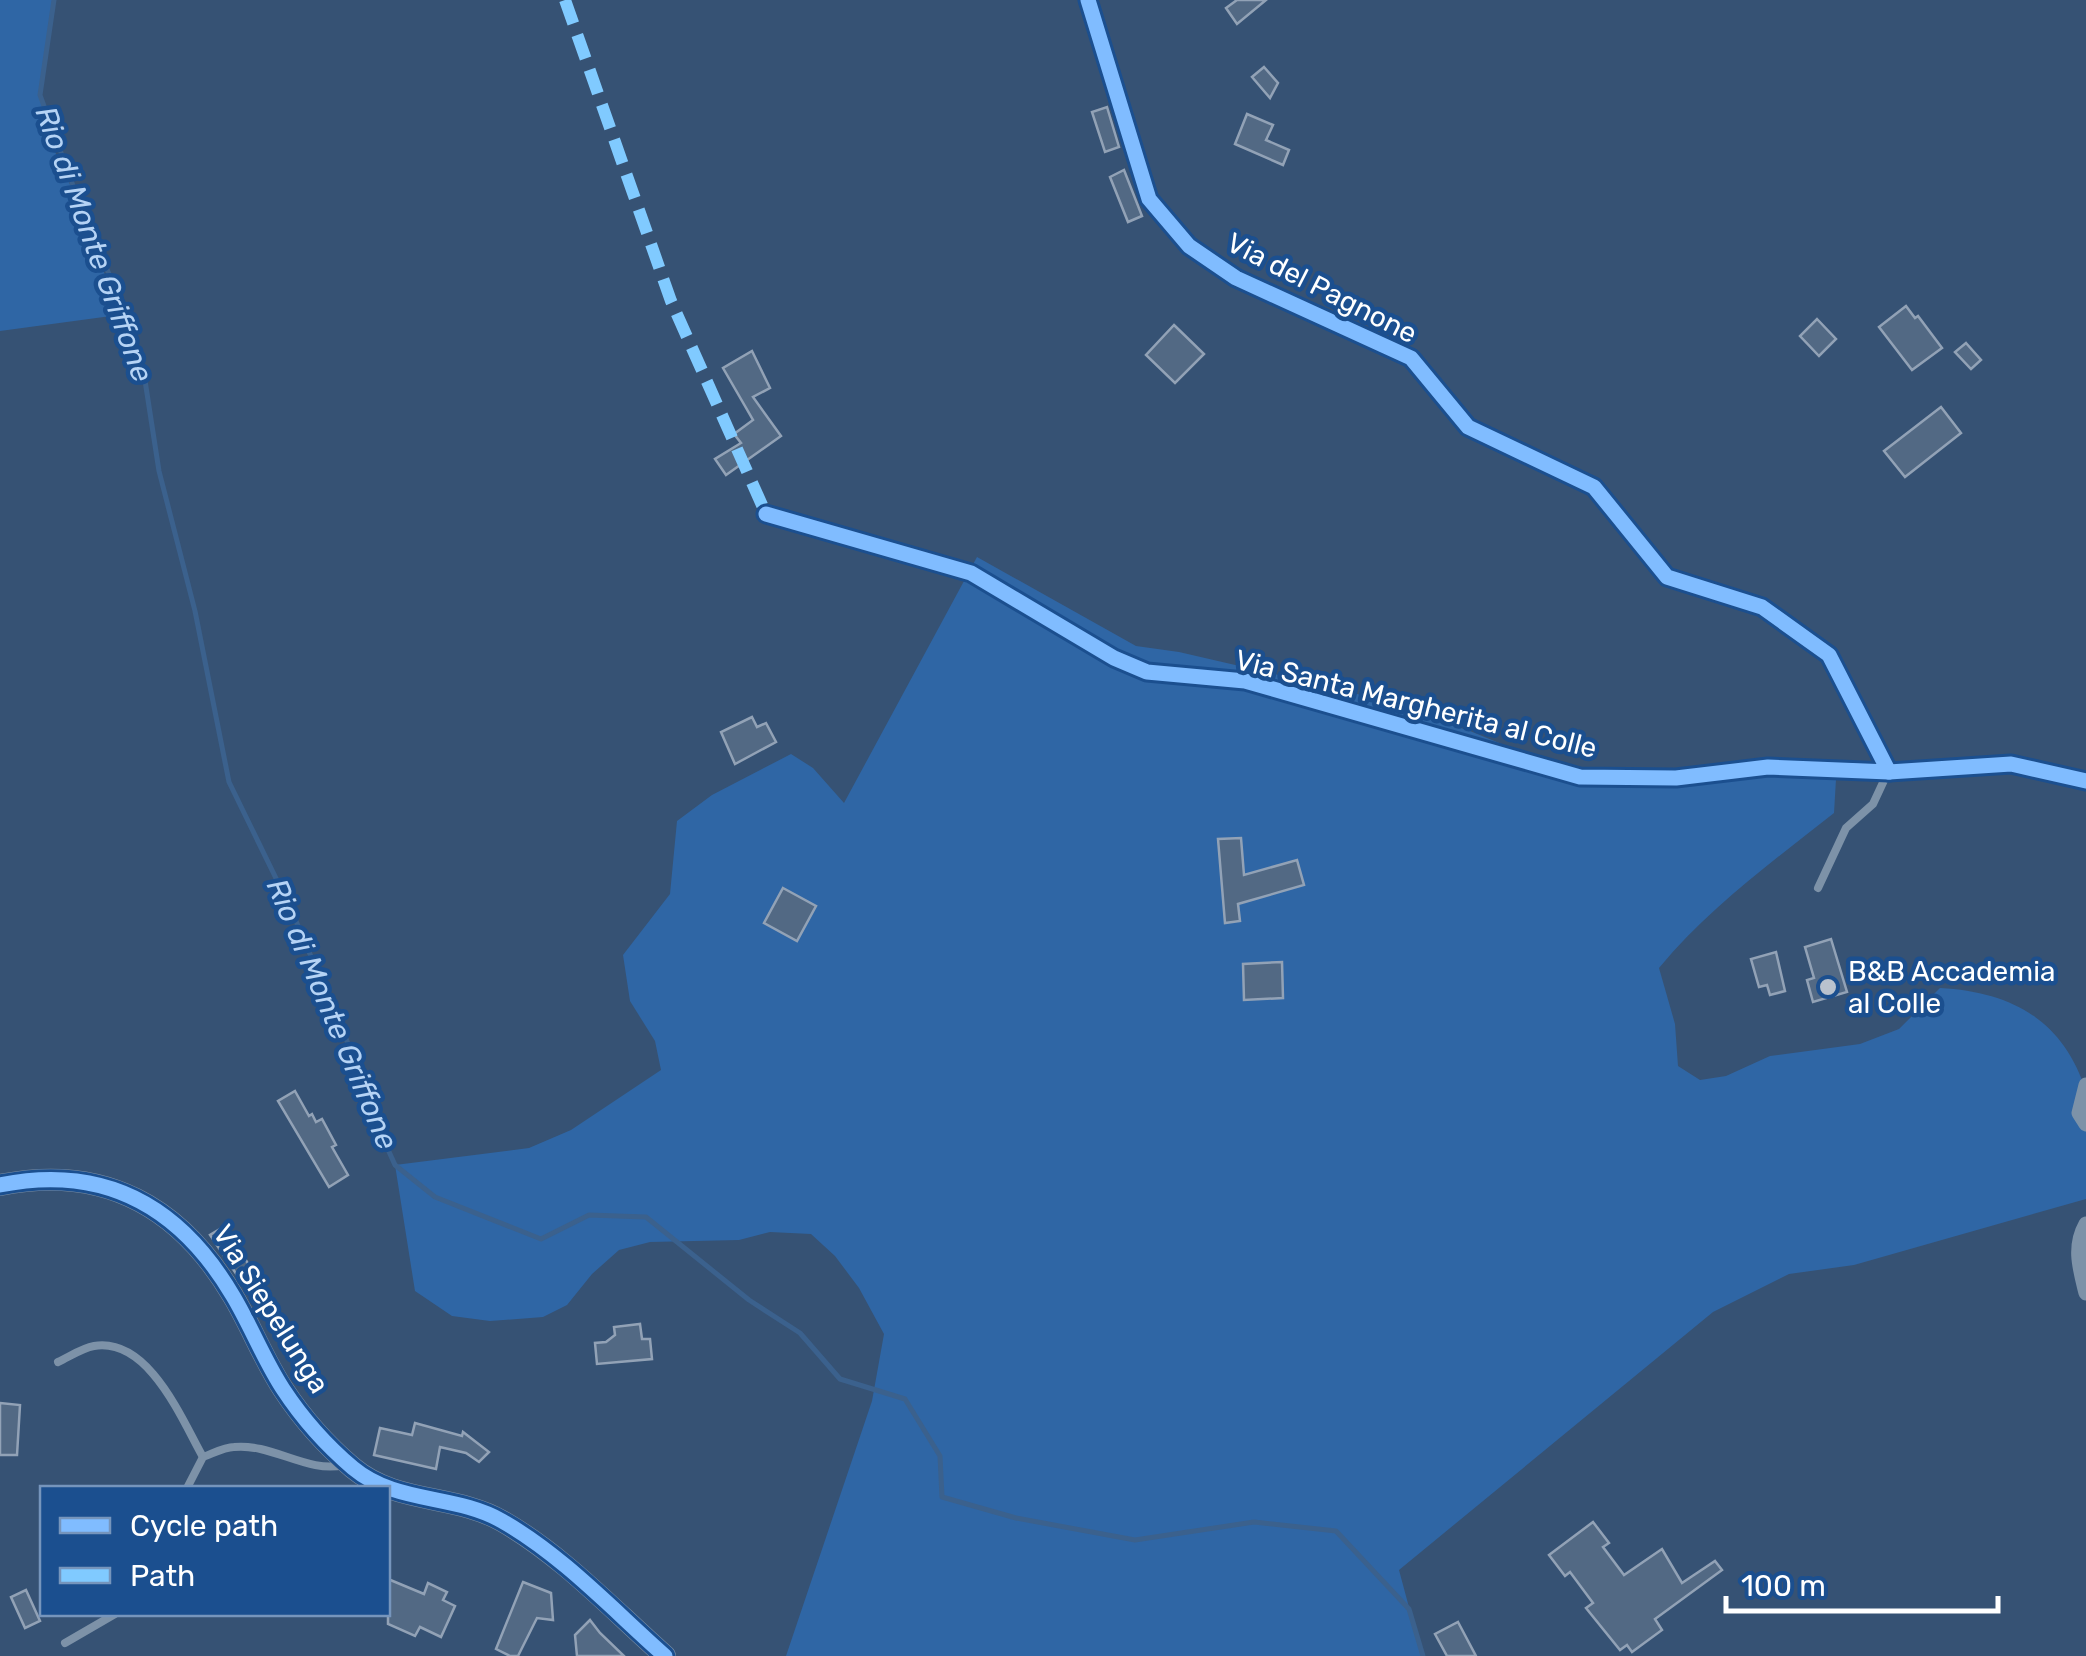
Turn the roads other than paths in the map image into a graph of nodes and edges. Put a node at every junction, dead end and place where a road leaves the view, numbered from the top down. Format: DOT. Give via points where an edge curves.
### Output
graph roads {
  1 [pos="1088,0"];
  2 [pos="766,514"];
  3 [pos="1889,772"];
  4 [pos="2086,781"];
  5 [pos="1818,888"];
  6 [pos="2086,1085"];
  7 [pos="2086,1124"];
  8 [pos="0,1185"];
  9 [pos="2086,1224"];
  10 [pos="2086,1292"];
  11 [pos="58,1362"];
  12 [pos="203,1458"];
  13 [pos="349,1464"];
  14 [pos="188,1486"];
  15 [pos="380,1486"];
  16 [pos="390,1489"];
  17 [pos="112,1616"];
  18 [pos="65,1643"];
  19 [pos="664,1656"];
  1 -- 3 [label="street, Via del Pagnone" via="1149,199 1189,246 1236,278 1411,358 1468,427 1594,486 1668,577 1762,607 1829,655"];
  2 -- 3 [label="street, Via Santa Margherita al Colle" via="972,573 1146,672 1245,680 1580,777 1676,778 1768,767"];
  3 -- 4 [label="street, Via Santa Margherita al Colle" via="2011,764"];
  3 -- 5 [label="lane" via="1873,804 1846,828"];
  6 -- 7 [label="street" via="2079,1112"];
  8 -- 13 [label="street, Via Siepelunga" via="73,1179 106,1186 179,1226 234,1296 281,1387"];
  9 -- 10 [label="street" via="2078,1259"];
  11 -- 12 [label="lane" via="94,1346 120,1349 146,1365"];
  12 -- 13 [label="lane" via="232,1446 331,1468"];
  12 -- 14 [label="lane"];
  13 -- 15 [label="street, Via Siepelunga"];
  16 -- 19 [label="street, Via Siepelunga" via="501,1520"];
  17 -- 18 [label="lane"];
}
